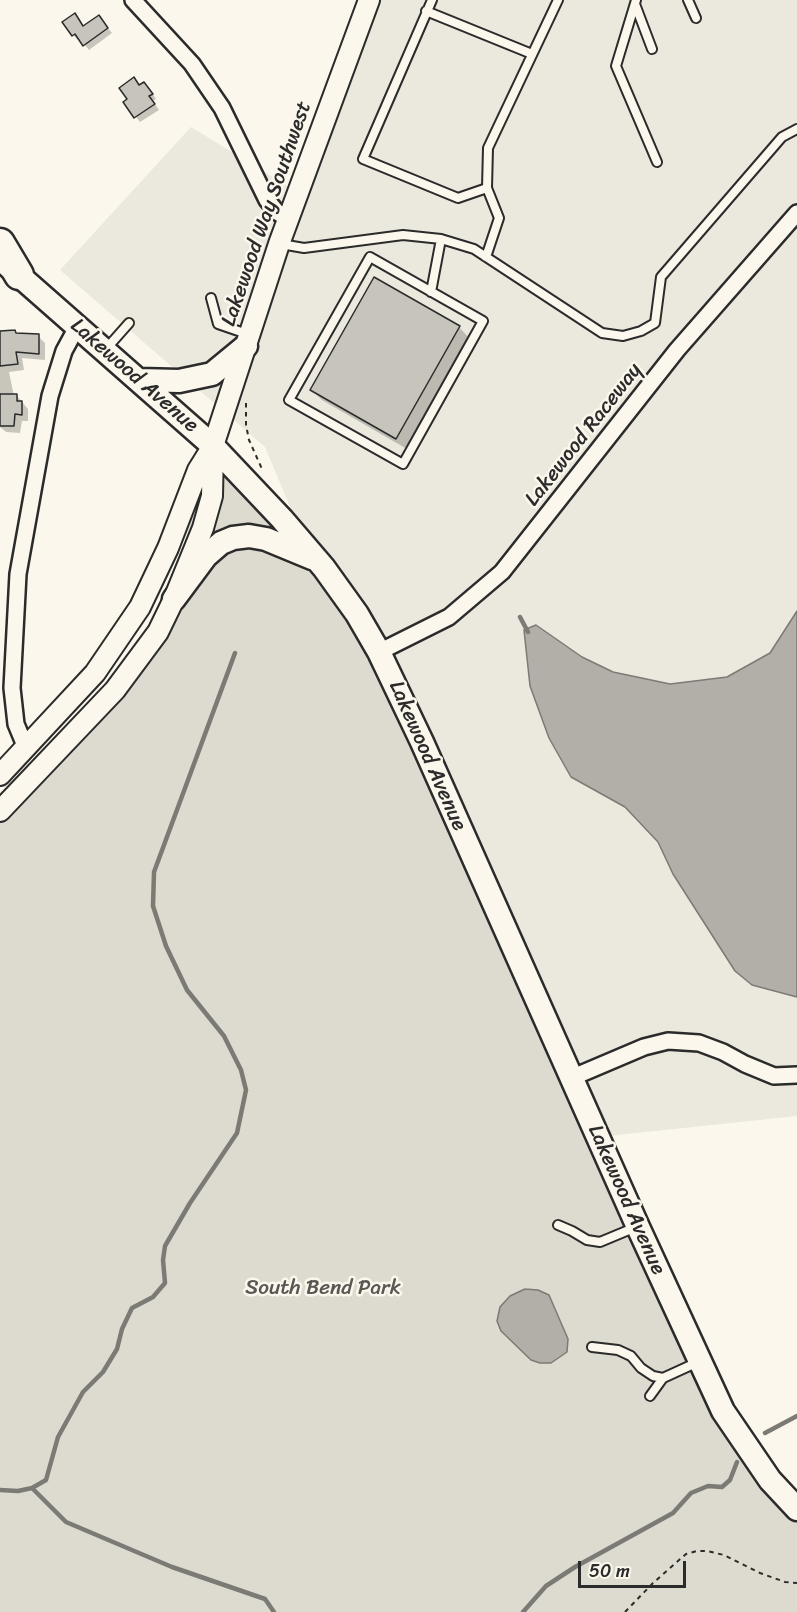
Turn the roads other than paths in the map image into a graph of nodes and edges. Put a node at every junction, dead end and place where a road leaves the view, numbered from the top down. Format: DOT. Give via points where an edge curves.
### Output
graph roads {
  1 [pos="133,0"];
  2 [pos="369,0"];
  3 [pos="432,0"];
  4 [pos="558,0"];
  5 [pos="688,0"];
  6 [pos="636,2"];
  7 [pos="426,11"];
  8 [pos="696,18"];
  9 [pos="652,50"];
  10 [pos="532,54"];
  11 [pos="797,129"];
  12 [pos="657,162"];
  13 [pos="487,188"];
  14 [pos="797,213"];
  15 [pos="288,219"];
  16 [pos="441,239"];
  17 [pos="0,243"];
  18 [pos="279,244"];
  19 [pos="486,257"];
  20 [pos="9,267"];
  21 [pos="431,292"];
  22 [pos="211,298"];
  23 [pos="129,323"];
  24 [pos="77,327"];
  25 [pos="248,340"];
  26 [pos="105,350"];
  27 [pos="139,380"];
  28 [pos="213,446"];
  29 [pos="318,561"];
  30 [pos="174,599"];
  31 [pos="379,652"];
  32 [pos="26,748"];
  33 [pos="0,774"];
  34 [pos="0,811"];
  35 [pos="797,1075"];
  36 [pos="570,1078"];
  37 [pos="558,1225"];
  38 [pos="638,1227"];
  39 [pos="592,1347"];
  40 [pos="700,1361"];
  41 [pos="663,1378"];
  42 [pos="650,1396"];
  43 [pos="797,1509"];
  1 -- 15 [label="street" via="192,64 222,108 267,200"];
  2 -- 15 [label="street, Lakewood Way Southwest"];
  3 -- 7 [label="lane"];
  4 -- 10 [label="lane"];
  5 -- 8 [label="lane"];
  6 -- 9 [label="lane"];
  6 -- 12 [label="lane" via="616,66"];
  7 -- 10 [label="lane"];
  7 -- 13 [label="lane" via="363,159 458,198"];
  10 -- 13 [label="lane" via="488,148"];
  11 -- 19 [label="lane" via="782,137 661,277 655,323 641,331 623,336 602,333"];
  13 -- 19 [label="lane" via="499,218"];
  14 -- 31 [label="street, Lakewood Raceway" via="677,350 502,572 449,617"];
  15 -- 18 [label="street, Lakewood Way Southwest"];
  16 -- 18 [label="lane" via="403,235 304,248"];
  16 -- 19 [label="lane"];
  16 -- 21 [label="lane"];
  17 -- 20 [label="highway"];
  18 -- 25 [label="street, Lakewood Way Southwest"];
  20 -- 24 [label="main road, Lakewood Avenue"];
  21 -- 21 [label="lane" via="370,257 289,400 402,464 483,321"];
  22 -- 25 [label="lane" via="218,324"];
  23 -- 26 [label="lane"];
  24 -- 26 [label="main road, Lakewood Avenue"];
  24 -- 32 [label="street" via="64,351 50,396 18,574 12,688 16,724"];
  25 -- 27 [label="main road" via="212,374 178,381"];
  25 -- 28 [label="street, Lakewood Way Southwest"];
  26 -- 27 [label="main road, Lakewood Avenue"];
  27 -- 28 [label="main road, Lakewood Avenue"];
  28 -- 29 [label="main road, Lakewood Avenue"];
  28 -- 30 [label="street" via="212,496"];
  28 -- 32 [label="street" via="198,470 140,607 95,673"];
  29 -- 30 [label="main road" via="266,539 233,538 206,556"];
  29 -- 31 [label="main road, Lakewood Avenue"];
  30 -- 34 [label="street" via="158,632 115,690"];
  31 -- 36 [label="main road, Lakewood Avenue"];
  32 -- 33 [label="street"];
  35 -- 36 [label="street" via="774,1076 699,1042 668,1041"];
  36 -- 38 [label="main road, Lakewood Avenue"];
  37 -- 38 [label="lane" via="587,1240 600,1242"];
  38 -- 40 [label="main road, Lakewood Avenue"];
  39 -- 41 [label="lane" via="618,1350 653,1376"];
  40 -- 41 [label="lane"];
  40 -- 43 [label="main road, Lakewood Avenue" via="723,1411 770,1480"];
  41 -- 42 [label="lane"];
}
